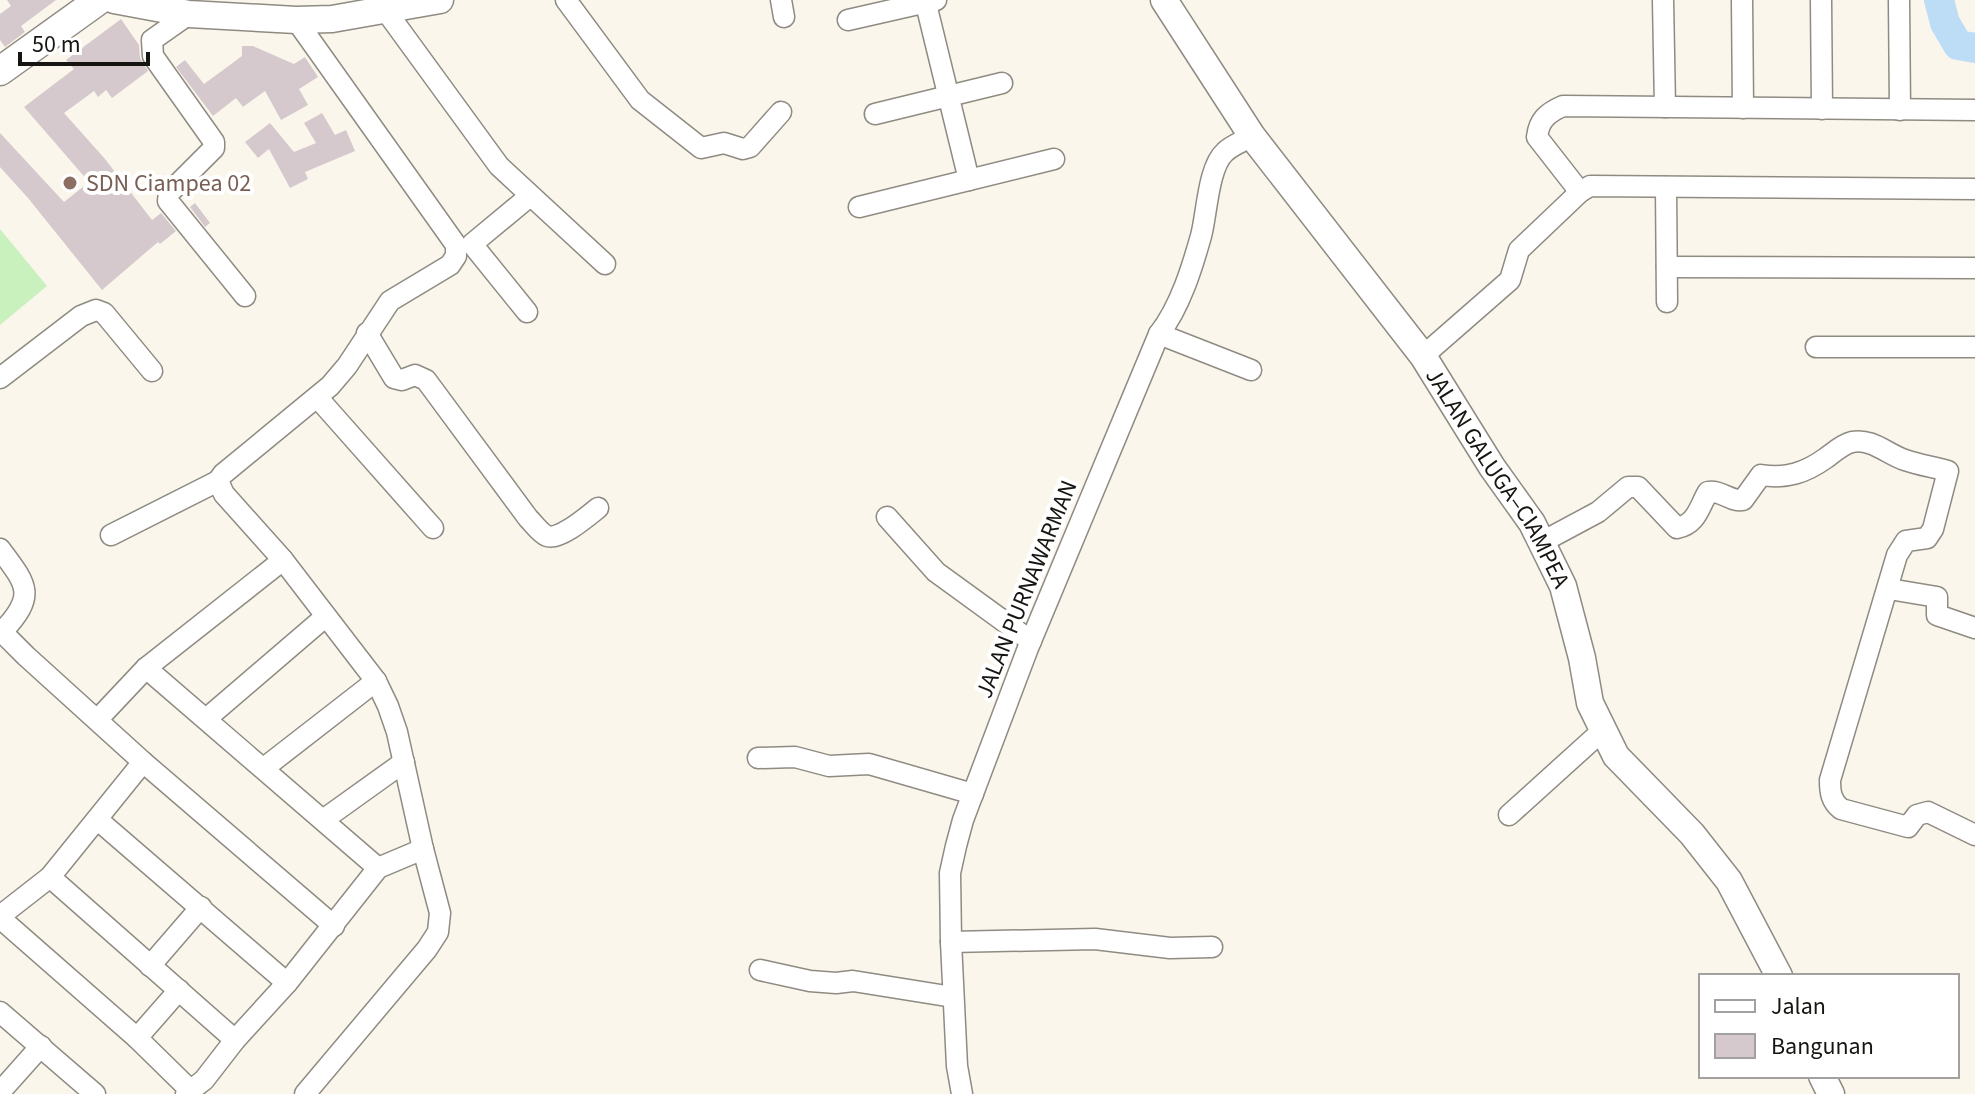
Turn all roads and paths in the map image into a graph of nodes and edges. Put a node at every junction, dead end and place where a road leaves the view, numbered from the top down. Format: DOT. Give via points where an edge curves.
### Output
graph roads {
  1 [pos="99,0"];
  2 [pos="114,0"];
  3 [pos="440,0"];
  4 [pos="566,0"];
  5 [pos="1164,0"];
  6 [pos="1663,0"];
  7 [pos="1742,0"];
  8 [pos="1821,0"];
  9 [pos="1899,0"];
  10 [pos="929,1"];
  11 [pos="386,11"];
  12 [pos="189,14"];
  13 [pos="296,20"];
  14 [pos="848,20"];
  15 [pos="0,71"];
  16 [pos="1002,83"];
  17 [pos="949,97"];
  18 [pos="1665,107"];
  19 [pos="1743,108"];
  20 [pos="1822,109"];
  21 [pos="1900,110"];
  22 [pos="1975,110"];
  23 [pos="781,112"];
  24 [pos="875,114"];
  25 [pos="1252,136"];
  26 [pos="1054,159"];
  27 [pos="969,180"];
  28 [pos="1666,187"];
  29 [pos="1975,189"];
  30 [pos="1580,192"];
  31 [pos="530,196"];
  32 [pos="859,207"];
  33 [pos="605,264"];
  34 [pos="1667,267"];
  35 [pos="1975,268"];
  36 [pos="245,296"];
  37 [pos="1667,302"];
  38 [pos="527,312"];
  39 [pos="367,333"];
  40 [pos="1159,334"];
  41 [pos="1816,347"];
  42 [pos="1975,347"];
  43 [pos="1423,356"];
  44 [pos="1251,370"];
  45 [pos="152,371"];
  46 [pos="0,378"];
  47 [pos="317,397"];
  48 [pos="218,481"];
  49 [pos="598,508"];
  50 [pos="887,517"];
  51 [pos="433,528"];
  52 [pos="111,535"];
  53 [pos="1542,542"];
  54 [pos="0,549"];
  55 [pos="283,560"];
  56 [pos="1889,589"];
  57 [pos="325,617"];
  58 [pos="1975,628"];
  59 [pos="1,631"];
  60 [pos="1031,641"];
  61 [pos="146,668"];
  62 [pos="376,681"];
  63 [pos="98,719"];
  64 [pos="206,719"];
  65 [pos="1602,731"];
  66 [pos="758,758"];
  67 [pos="143,762"];
  68 [pos="404,762"];
  69 [pos="264,768"];
  70 [pos="973,794"];
  71 [pos="1509,815"];
  72 [pos="98,820"];
  73 [pos="323,820"];
  74 [pos="1975,835"];
  75 [pos="423,849"];
  76 [pos="378,868"];
  77 [pos="50,877"];
  78 [pos="201,907"];
  79 [pos="0,917"];
  80 [pos="334,926"];
  81 [pos="951,942"];
  82 [pos="1212,947"];
  83 [pos="150,966"];
  84 [pos="760,970"];
  85 [pos="1778,974"];
  86 [pos="287,983"];
  87 [pos="179,990"];
  88 [pos="953,997"];
  89 [pos="0,1012"];
  90 [pos="137,1038"];
  91 [pos="235,1040"];
  92 [pos="41,1046"];
  93 [pos="200,1090"];
  94 [pos="0,1092"];
  95 [pos="308,1093"];
  96 [pos="95,1094"];
  97 [pos="962,1094"];
  1 -- 15 [label="main road"];
  2 -- 12 [label="street"];
  3 -- 11 [label="street"];
  4 -- 23 [label="street" via="640,100 701,148 724,143 750,147"];
  5 -- 25 [label="street, JALAN GALUGA–CIAMPEA"];
  6 -- 18 [label="street"];
  7 -- 19 [label="street"];
  8 -- 20 [label="street"];
  9 -- 21 [label="street"];
  10 -- 14 [label="street"];
  10 -- 17 [label="street"];
  11 -- 13 [label="street"];
  11 -- 31 [label="street" via="499,166"];
  12 -- 13 [label="street"];
  12 -- 36 [label="street" via="152,40 151,49 214,148 169,193 168,201"];
  13 -- 39 [label="street" via="456,245 450,265 390,301"];
  16 -- 17 [label="street"];
  17 -- 24 [label="street"];
  17 -- 27 [label="street"];
  18 -- 19 [label="street"];
  18 -- 30 [label="street" via="1563,106 1548,112 1537,137"];
  19 -- 20 [label="street"];
  20 -- 21 [label="street"];
  21 -- 22 [label="street"];
  25 -- 40 [label="street, JALAN PURNAWARMAN" via="1223,153 1189,272"];
  25 -- 43 [label="street, JALAN GALUGA–CIAMPEA"];
  26 -- 27 [label="street"];
  27 -- 32 [label="street"];
  28 -- 29 [label="street"];
  28 -- 30 [label="street" via="1590,186"];
  28 -- 34 [label="street"];
  30 -- 43 [label="street" via="1519,250 1510,280"];
  31 -- 33 [label="street"];
  31 -- 38 [label="street" via="472,243"];
  34 -- 35 [label="street"];
  34 -- 37 [label="street"];
  39 -- 47 [label="street" via="347,366"];
  39 -- 49 [label="street" via="394,378 415,375 426,380 545,535 565,532"];
  40 -- 44 [label="street"];
  40 -- 60 [label="street, JALAN PURNAWARMAN"];
  41 -- 42 [label="street"];
  43 -- 53 [label="street, JALAN GALUGA–CIAMPEA"];
  45 -- 46 [label="street" via="96,310"];
  47 -- 48 [label="street"];
  47 -- 51 [label="street"];
  48 -- 52 [label="street"];
  48 -- 55 [label="street"];
  50 -- 60 [label="street" via="936,572"];
  53 -- 56 [label="street" via="1598,512 1628,487 1638,487 1677,528 1684,527 1708,492 1743,500 1761,475 1796,473 1848,443 1867,442 1903,460 1948,471 1933,529 1927,538 1906,541"];
  53 -- 65 [label="street, JALAN GALUGA–CIAMPEA" via="1563,586 1590,703"];
  54 -- 59 [label="street" via="25,590 19,611"];
  55 -- 57 [label="street"];
  55 -- 61 [label="street"];
  56 -- 58 [label="street" via="1937,597 1937,615"];
  56 -- 74 [label="street" via="1830,794 1841,809 1908,827 1917,815 1928,812"];
  57 -- 62 [label="street"];
  57 -- 64 [label="street"];
  59 -- 63 [label="street"];
  60 -- 70 [label="street, JALAN PURNAWARMAN"];
  61 -- 63 [label="street"];
  61 -- 64 [label="street"];
  62 -- 68 [label="street"];
  62 -- 69 [label="street"];
  63 -- 67 [label="street"];
  64 -- 69 [label="street"];
  65 -- 71 [label="street"];
  65 -- 85 [label="street, JALAN GALUGA–CIAMPEA" via="1616,756 1692,834 1729,881"];
  66 -- 70 [label="street" via="795,757 829,766 869,764"];
  67 -- 72 [label="street"];
  67 -- 80 [label="street"];
  68 -- 73 [label="street"];
  68 -- 75 [label="street"];
  69 -- 73 [label="street"];
  70 -- 81 [label="street, JALAN PURNAWARMAN" via="950,873"];
  72 -- 77 [label="street"];
  72 -- 78 [label="street"];
  73 -- 76 [label="street"];
  75 -- 76 [label="street"];
  75 -- 95 [label="street" via="440,913 438,932"];
  76 -- 80 [label="street"];
  77 -- 79 [label="street"];
  77 -- 83 [label="street"];
  78 -- 83 [label="street"];
  78 -- 86 [label="street"];
  79 -- 90 [label="street"];
  80 -- 86 [label="street"];
  81 -- 82 [label="street" via="1095,939"];
  81 -- 88 [label="street, JALAN PURNAWARMAN"];
  83 -- 87 [label="street"];
  84 -- 88 [label="street"];
  86 -- 91 [label="street"];
  87 -- 90 [label="street"];
  87 -- 91 [label="street"];
  88 -- 97 [label="street, JALAN PURNAWARMAN"];
  89 -- 92 [label="street"];
  90 -- 93 [label="street"];
  91 -- 93 [label="street"];
  92 -- 94 [label="street"];
  92 -- 96 [label="street"];
}
